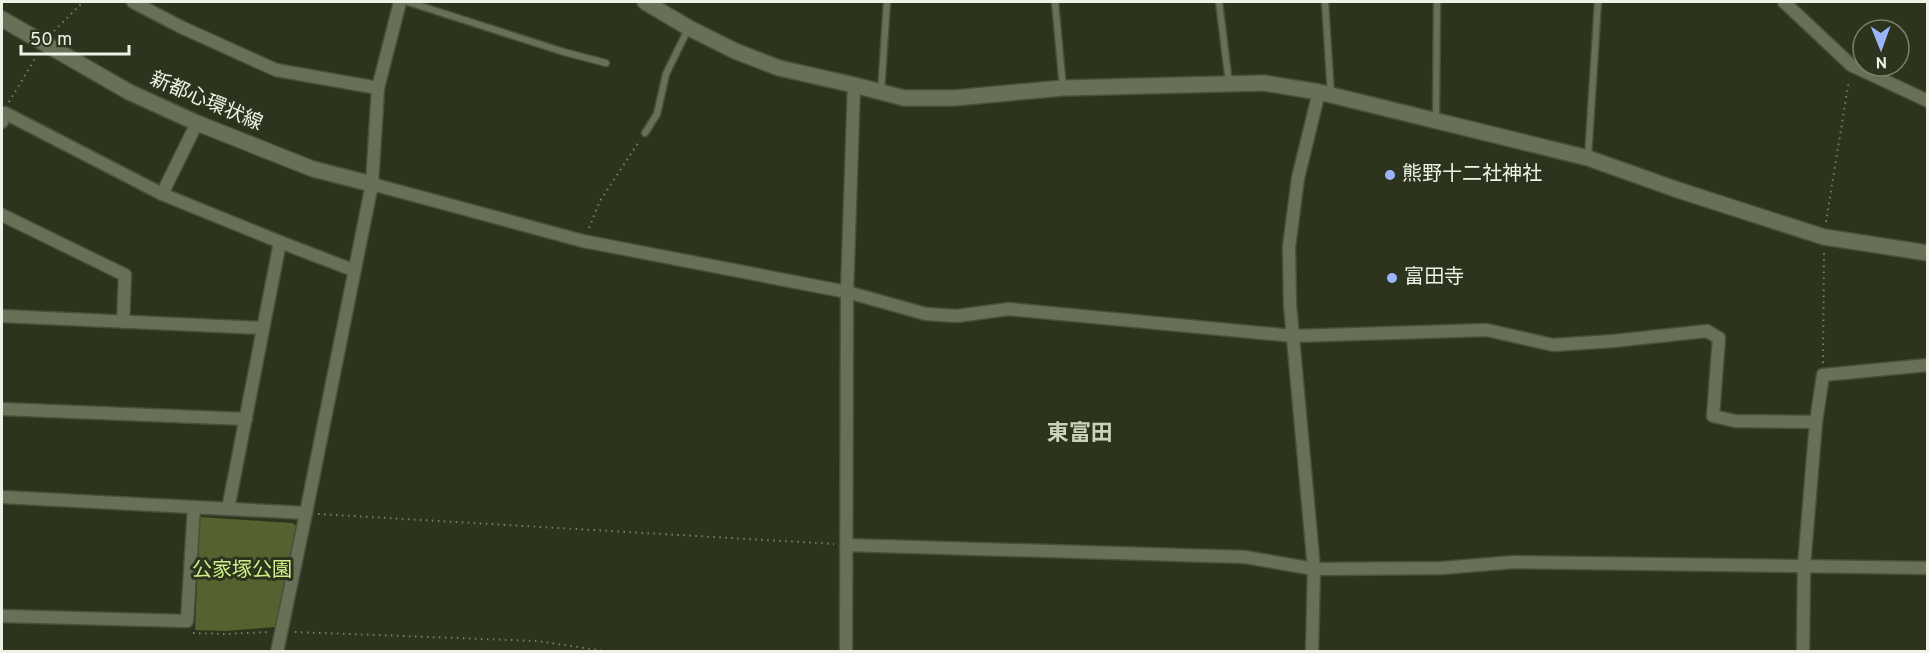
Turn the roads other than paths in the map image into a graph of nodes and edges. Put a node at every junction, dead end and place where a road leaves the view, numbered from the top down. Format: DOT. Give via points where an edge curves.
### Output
graph roads {
  1 [pos="133,2"];
  2 [pos="400,2"];
  3 [pos="408,2"];
  4 [pos="645,2"];
  5 [pos="887,2"];
  6 [pos="1055,2"];
  7 [pos="1219,2"];
  8 [pos="1325,2"];
  9 [pos="1437,2"];
  10 [pos="1599,2"];
  11 [pos="1784,2"];
  12 [pos="2,19"];
  13 [pos="689,28"];
  14 [pos="606,63"];
  15 [pos="1229,83"];
  16 [pos="854,85"];
  17 [pos="378,88"];
  18 [pos="1063,88"];
  19 [pos="881,93"];
  20 [pos="1325,94"];
  21 [pos="1928,101"];
  22 [pos="3,117"];
  23 [pos="1436,121"];
  24 [pos="197,123"];
  25 [pos="645,133"];
  26 [pos="1588,158"];
  27 [pos="372,184"];
  28 [pos="162,194"];
  29 [pos="2,215"];
  30 [pos="280,242"];
  31 [pos="1928,253"];
  32 [pos="353,270"];
  33 [pos="846,292"];
  34 [pos="2,316"];
  35 [pos="123,322"];
  36 [pos="263,328"];
  37 [pos="1293,336"];
  38 [pos="1928,366"];
  39 [pos="2,409"];
  40 [pos="246,419"];
  41 [pos="1816,422"];
  42 [pos="2,497"];
  43 [pos="194,507"];
  44 [pos="228,509"];
  45 [pos="306,513"];
  46 [pos="846,545"];
  47 [pos="1804,566"];
  48 [pos="1928,568"];
  49 [pos="1314,569"];
  50 [pos="2,616"];
  51 [pos="276,651"];
  52 [pos="846,651"];
  53 [pos="1312,651"];
  54 [pos="1803,651"];
  1 -- 17 [label="street" via="276,70"];
  2 -- 17 [label="street"];
  3 -- 14 [label="lane"];
  4 -- 13 [label="street"];
  5 -- 19 [label="lane"];
  6 -- 18 [label="lane"];
  7 -- 15 [label="lane"];
  8 -- 20 [label="lane"];
  9 -- 23 [label="lane"];
  10 -- 26 [label="lane"];
  11 -- 21 [label="street" via="1851,65"];
  12 -- 24 [label="street, 新都心環状線" via="129,92"];
  13 -- 16 [label="street" via="779,68"];
  13 -- 25 [label="lane" via="666,74 657,114"];
  15 -- 18 [label="street"];
  15 -- 20 [label="street" via="1264,83"];
  16 -- 19 [label="street"];
  16 -- 33 [label="street"];
  17 -- 27 [label="street"];
  18 -- 19 [label="street" via="923,99"];
  20 -- 23 [label="street"];
  20 -- 37 [label="street" via="1298,178 1289,247"];
  22 -- 28 [label="street"];
  23 -- 26 [label="street"];
  24 -- 27 [label="street, 新都心環状線" via="313,169"];
  24 -- 28 [label="street"];
  26 -- 31 [label="street" via="1824,237"];
  27 -- 32 [label="street"];
  27 -- 33 [label="street" via="583,241"];
  28 -- 30 [label="street"];
  29 -- 35 [label="street" via="125,275"];
  30 -- 32 [label="street"];
  30 -- 36 [label="street"];
  32 -- 45 [label="street"];
  33 -- 37 [label="street" via="926,314 957,316 1009,309"];
  33 -- 46 [label="street"];
  34 -- 35 [label="street"];
  35 -- 36 [label="street"];
  36 -- 40 [label="street"];
  37 -- 41 [label="street" via="1487,330 1553,345 1707,331 1719,338 1713,416 1735,421"];
  37 -- 49 [label="street"];
  38 -- 41 [label="street" via="1823,375"];
  39 -- 40 [label="street"];
  40 -- 44 [label="street"];
  41 -- 47 [label="street"];
  42 -- 43 [label="street"];
  43 -- 44 [label="street"];
  43 -- 50 [label="street" via="186,621"];
  44 -- 45 [label="street"];
  45 -- 51 [label="street"];
  46 -- 49 [label="street" via="1245,557"];
  46 -- 52 [label="street"];
  47 -- 48 [label="street"];
  47 -- 49 [label="street" via="1514,562 1442,568"];
  47 -- 54 [label="street"];
  49 -- 53 [label="street"];
}
